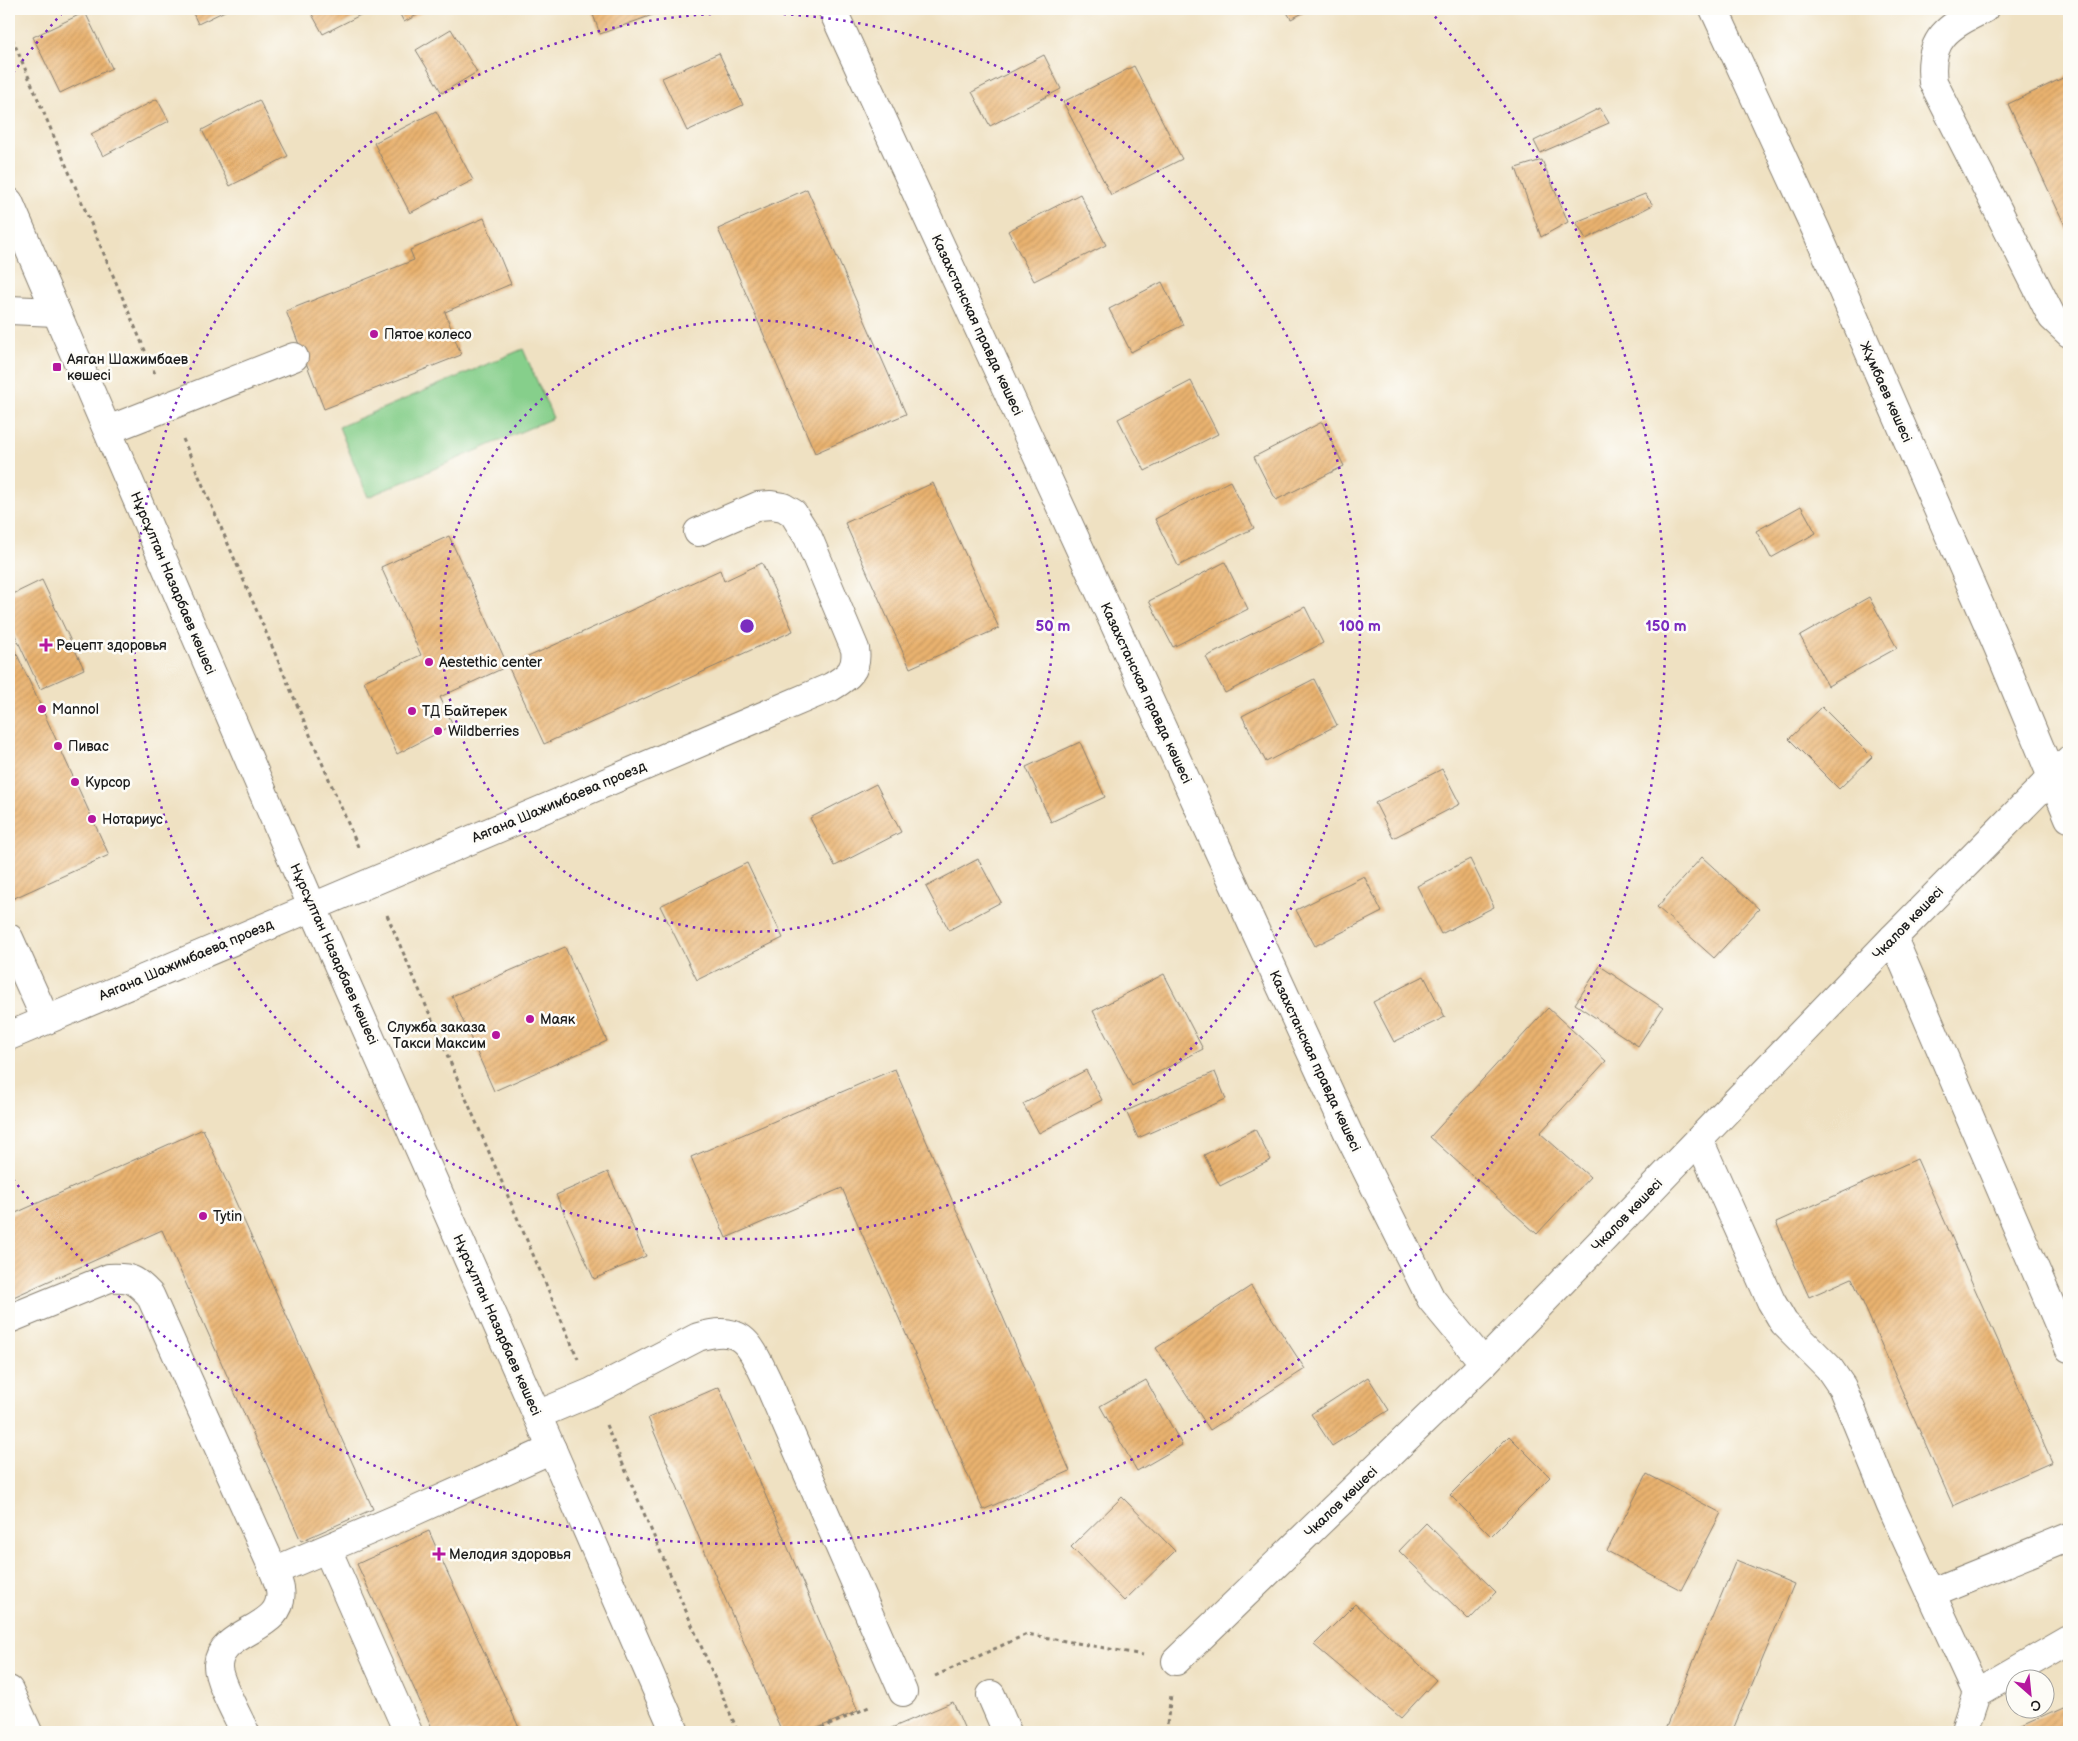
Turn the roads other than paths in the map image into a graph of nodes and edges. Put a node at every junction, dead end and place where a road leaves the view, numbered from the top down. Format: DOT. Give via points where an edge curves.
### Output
graph roads {
  1 [pos="832,9"];
  2 [pos="1714,9"];
  3 [pos="1984,9"];
  4 [pos="9,202"];
  5 [pos="9,310"];
  6 [pos="56,312"];
  7 [pos="2069,333"];
  8 [pos="294,357"];
  9 [pos="108,430"];
  10 [pos="698,532"];
  11 [pos="2060,769"];
  12 [pos="2069,818"];
  13 [pos="312,906"];
  14 [pos="9,938"];
  15 [pos="1893,938"];
  16 [pos="46,1020"];
  17 [pos="9,1036"];
  18 [pos="1699,1140"];
  19 [pos="9,1319"];
  20 [pos="2069,1348"];
  21 [pos="1484,1363"];
  22 [pos="537,1415"];
  23 [pos="552,1450"];
  24 [pos="2069,1537"];
  25 [pos="327,1549"];
  26 [pos="274,1571"];
  27 [pos="1931,1593"];
  28 [pos="2069,1640"];
  29 [pos="1176,1661"];
  30 [pos="9,1690"];
  31 [pos="902,1692"];
  32 [pos="1977,1693"];
  33 [pos="991,1695"];
  34 [pos="28,1732"];
  35 [pos="245,1732"];
  36 [pos="408,1732"];
  37 [pos="675,1732"];
  38 [pos="1007,1732"];
  39 [pos="1964,1732"];
  1 -- 21 [label="street, Казахстанская правда көшесі" via="1350,1137 1431,1299"];
  2 -- 11 [label="street, Жұмбаев көшесі" via="1824,249 1994,638"];
  3 -- 7 [label="street" via="1946,31 1930,64 1933,82 2052,317"];
  4 -- 6 [label="street, Нұрсұлтан Назарбаев көшесі"];
  5 -- 6 [label="street"];
  6 -- 9 [label="street, Нұрсұлтан Назарбаев көшесі"];
  8 -- 9 [label="street"];
  9 -- 13 [label="street, Нұрсұлтан Назарбаев көшесі"];
  10 -- 13 [label="street, Аягана Шажимбаева проезд" via="758,506 783,507 793,513 808,536 855,649 857,660 845,679"];
  11 -- 12 [label="street, Жұмбаев көшесі"];
  11 -- 15 [label="street, Чкалов көшесі"];
  13 -- 16 [label="street, Аягана Шажимбаева проезд"];
  13 -- 22 [label="street, Нұрсұлтан Назарбаев көшесі"];
  14 -- 16 [label="street"];
  15 -- 18 [label="street, Чкалов көшесі"];
  15 -- 20 [label="street"];
  16 -- 17 [label="street, Аягана Шажимбаева проезд"];
  18 -- 21 [label="street, Чкалов көшесі"];
  18 -- 27 [label="street" via="1771,1301 1784,1323 1829,1368 1842,1387"];
  19 -- 26 [label="street" via="109,1278 122,1277 138,1282 150,1294 158,1311"];
  21 -- 29 [label="street, Чкалов көшесі"];
  22 -- 23 [label="street, Нұрсұлтан Назарбаев көшесі"];
  22 -- 31 [label="street" via="592,1392 698,1337 716,1332 741,1338 750,1347 767,1380"];
  23 -- 25 [label="street"];
  23 -- 37 [label="street, Нұрсұлтан Назарбаев көшесі"];
  24 -- 27 [label="street"];
  25 -- 26 [label="street"];
  25 -- 36 [label="street"];
  26 -- 35 [label="street" via="280,1589 277,1609 226,1647 218,1665 218,1673"];
  27 -- 32 [label="street"];
  28 -- 32 [label="street"];
  30 -- 34 [label="street"];
  32 -- 39 [label="street"];
  33 -- 38 [label="street"];
}
